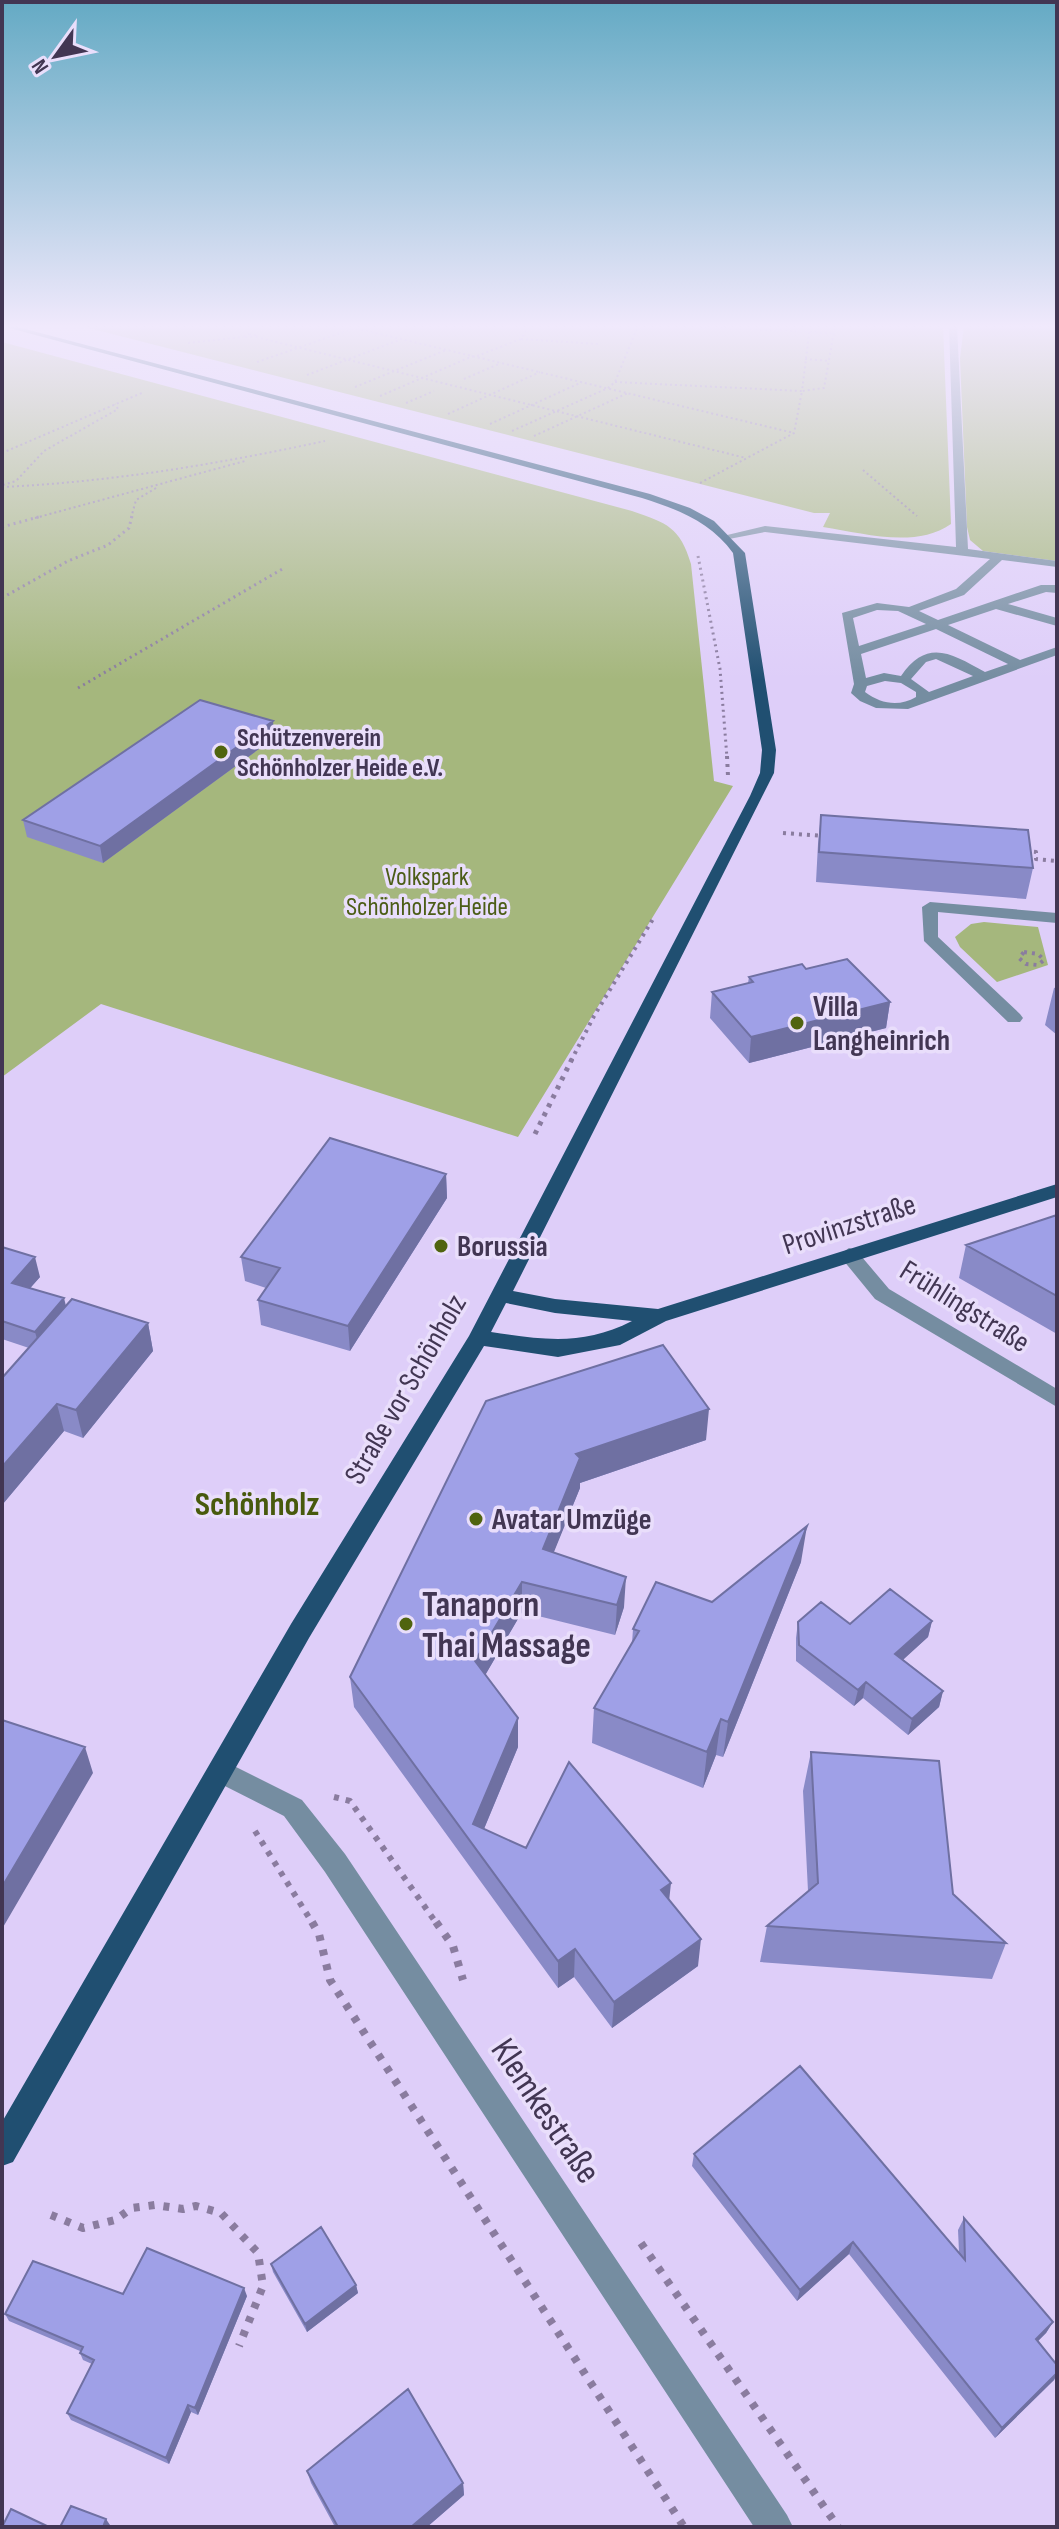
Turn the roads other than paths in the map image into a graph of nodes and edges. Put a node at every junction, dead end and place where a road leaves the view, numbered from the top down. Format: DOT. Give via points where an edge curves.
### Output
graph roads {
  1 [pos="447,444"];
  2 [pos="958,444"];
  3 [pos="729,536"];
  4 [pos="962,550"];
  5 [pos="1000,556"];
  6 [pos="1057,564"];
  7 [pos="1057,589"];
  8 [pos="1057,598"];
  9 [pos="997,605"];
  10 [pos="909,611"];
  11 [pos="1018,611"];
  12 [pos="1057,622"];
  13 [pos="939,625"];
  14 [pos="955,633"];
  15 [pos="1057,651"];
  16 [pos="855,652"];
  17 [pos="1019,664"];
  18 [pos="984,677"];
  19 [pos="904,680"];
  20 [pos="861,684"];
  21 [pos="923,698"];
  22 [pos="1057,918"];
  23 [pos="1014,1018"];
  24 [pos="1057,1190"];
  25 [pos="849,1255"];
  26 [pos="499,1295"];
  27 [pos="659,1316"];
  28 [pos="478,1338"];
  29 [pos="1057,1399"];
  30 [pos="220,1771"];
  31 [pos="2,2151"];
  32 [pos="775,2527"];
  1 -- 3 [label="main road" via="669,503"];
  2 -- 4 [label="street"];
  3 -- 4 [label="street" via="765,529"];
  3 -- 26 [label="main road, Straße vor Schönholz" via="739,553 769,750 767,773"];
  4 -- 5 [label="street"];
  5 -- 6 [label="street"];
  5 -- 10 [label="street" via="960,592"];
  7 -- 9 [label="street" via="1045,588"];
  8 -- 11 [label="street"];
  9 -- 11 [label="street"];
  9 -- 13 [label="street"];
  10 -- 13 [label="street"];
  10 -- 16 [label="street" via="879,605 846,616"];
  11 -- 12 [label="street"];
  11 -- 14 [label="street"];
  13 -- 14 [label="street"];
  13 -- 16 [label="street"];
  14 -- 17 [label="street"];
  15 -- 17 [label="street"];
  16 -- 20 [label="street"];
  17 -- 18 [label="street"];
  18 -- 19 [label="street" via="929,656"];
  18 -- 21 [label="street"];
  19 -- 20 [label="street" via="884,677"];
  19 -- 21 [label="street" via="922,690"];
  20 -- 21 [label="street" via="858,693 879,705 901,707"];
  22 -- 23 [label="street" via="930,907 930,938"];
  24 -- 25 [label="main road, Provinzstraße"];
  25 -- 27 [label="main road, Provinzstraße"];
  25 -- 29 [label="street, Frühlingstraße" via="882,1294"];
  26 -- 27 [label="main road, Provinzstraße"];
  26 -- 28 [label="main road, Straße vor Schönholz"];
  27 -- 28 [label="main road, Provinzstraße" via="613,1340 558,1349"];
  28 -- 30 [label="main road, Straße vor Schönholz"];
  30 -- 31 [label="main road, Straße vor Schönholz"];
  30 -- 32 [label="street, Klemkestraße" via="293,1808 335,1863"];
}
